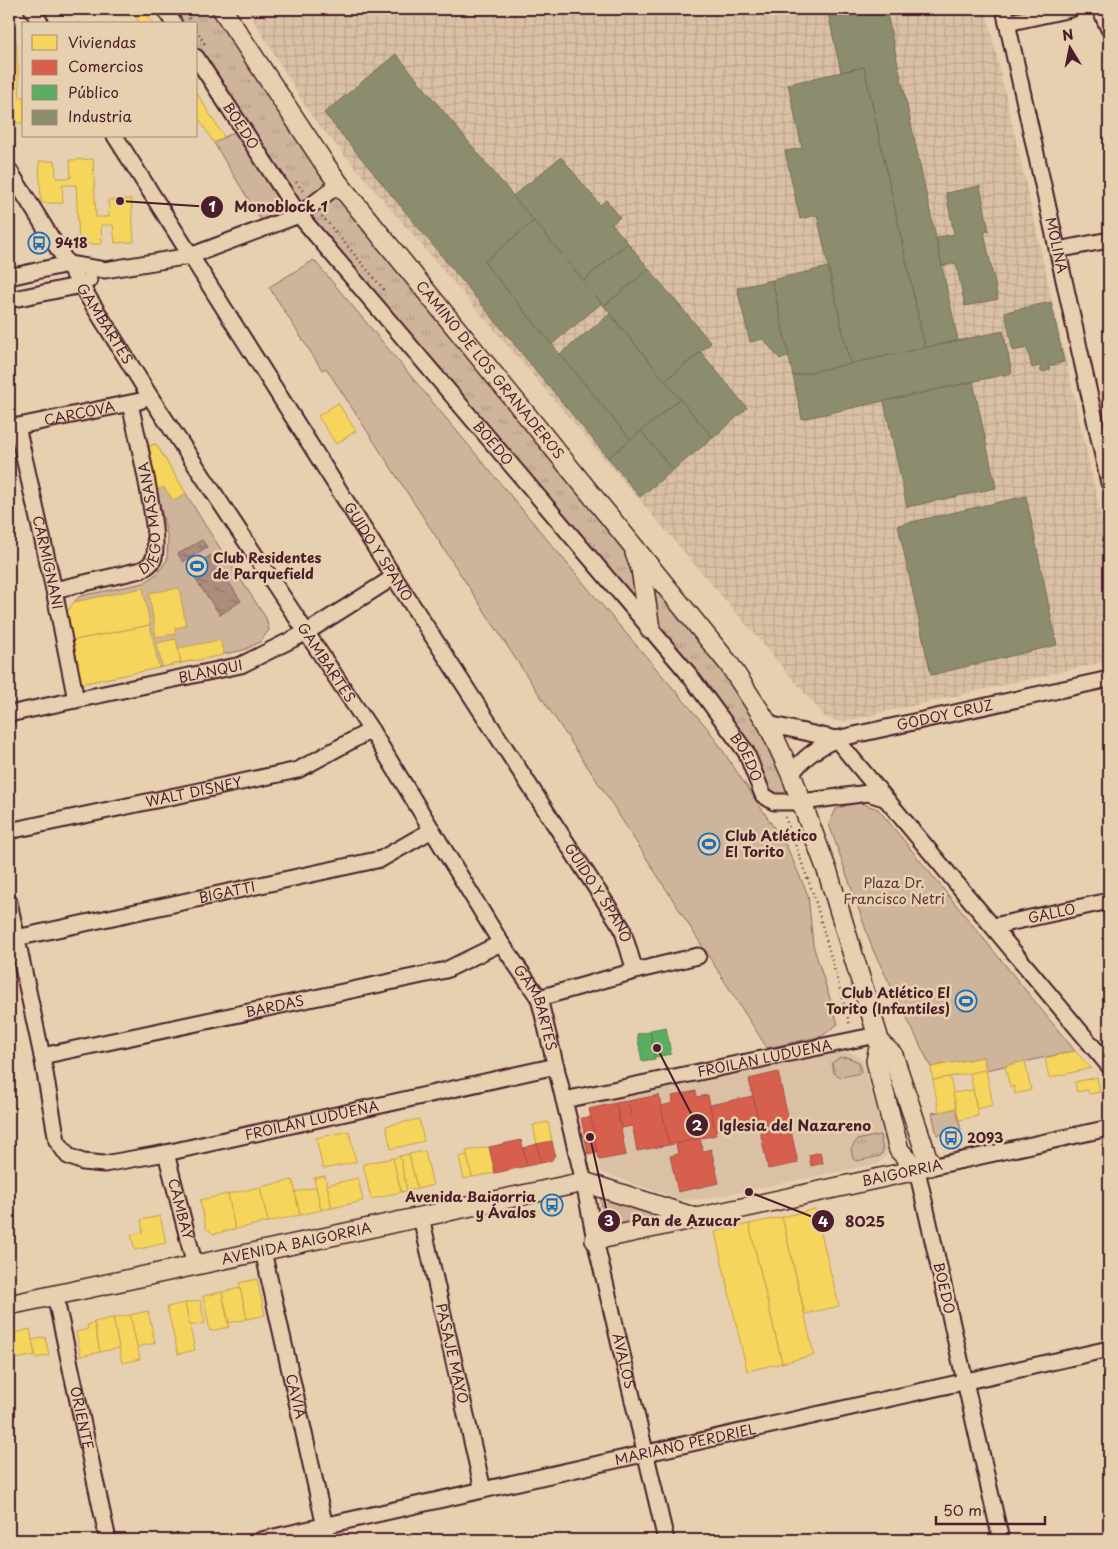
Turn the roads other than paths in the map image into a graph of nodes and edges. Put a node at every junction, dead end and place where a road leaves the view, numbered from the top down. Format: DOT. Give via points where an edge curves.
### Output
graph roads {
  1 [pos="32,9"];
  2 [pos="165,9"];
  3 [pos="222,9"];
  4 [pos="1071,9"];
  5 [pos="1100,9"];
  6 [pos="1005,16"];
  7 [pos="41,22"];
  8 [pos="173,22"];
  9 [pos="1109,29"];
  10 [pos="198,61"];
  11 [pos="115,138"];
  12 [pos="9,170"];
  13 [pos="339,184"];
  14 [pos="299,215"];
  15 [pos="1109,240"];
  16 [pos="1057,250"];
  17 [pos="190,256"];
  18 [pos="68,264"];
  19 [pos="105,270"];
  20 [pos="9,277"];
  21 [pos="82,284"];
  22 [pos="9,300"];
  23 [pos="152,398"];
  24 [pos="130,404"];
  25 [pos="13,427"];
  26 [pos="1107,460"];
  27 [pos="1109,482"];
  28 [pos="632,545"];
  29 [pos="394,577"];
  30 [pos="54,590"];
  31 [pos="650,630"];
  32 [pos="307,632"];
  33 [pos="1109,679"];
  34 [pos="76,700"];
  35 [pos="9,714"];
  36 [pos="768,724"];
  37 [pos="371,730"];
  38 [pos="836,739"];
  39 [pos="790,774"];
  40 [pos="884,798"];
  41 [pos="802,802"];
  42 [pos="432,830"];
  43 [pos="9,831"];
  44 [pos="1109,901"];
  45 [pos="9,902"];
  46 [pos="994,926"];
  47 [pos="16,938"];
  48 [pos="502,943"];
  49 [pos="698,956"];
  50 [pos="635,970"];
  51 [pos="539,998"];
  52 [pos="879,1039"];
  53 [pos="42,1056"];
  54 [pos="556,1066"];
  55 [pos="1109,1066"];
  56 [pos="564,1100"];
  57 [pos="1109,1128"];
  58 [pos="166,1153"];
  59 [pos="923,1168"];
  60 [pos="584,1182"];
  61 [pos="421,1217"];
  62 [pos="695,1218"];
  63 [pos="595,1240"];
  64 [pos="263,1251"];
  65 [pos="195,1266"];
  66 [pos="55,1296"];
  67 [pos="9,1306"];
  68 [pos="1109,1349"];
  69 [pos="965,1382"];
  70 [pos="646,1454"];
  71 [pos="483,1490"];
  72 [pos="326,1533"];
  73 [pos="108,1540"];
  74 [pos="261,1540"];
  75 [pos="666,1540"];
  76 [pos="1001,1540"];
  1 -- 7 [label="street"];
  2 -- 8 [label="street"];
  3 -- 13 [label="main road, CAMINO DE LOS GRANADEROS"];
  4 -- 6 [label="street"];
  5 -- 9 [label="street"];
  6 -- 16 [label="street, MOLINA"];
  10 -- 14 [label="street, BOEDO"];
  11 -- 17 [label="street, GUIDO Y SPANO"];
  12 -- 18 [label="street, GAMBARTES"];
  13 -- 14 [label="street"];
  13 -- 28 [label="main road, CAMINO DE LOS GRANADEROS"];
  14 -- 17 [label="street"];
  14 -- 31 [label="street, BOEDO"];
  15 -- 16 [label="street"];
  16 -- 26 [label="street, MOLINA"];
  17 -- 19 [label="street"];
  17 -- 29 [label="street, GUIDO Y SPANO"];
  18 -- 19 [label="street"];
  18 -- 20 [label="street"];
  18 -- 21 [label="street, GAMBARTES"];
  19 -- 21 [label="street"];
  21 -- 22 [label="street"];
  21 -- 23 [label="street, GAMBARTES"];
  23 -- 24 [label="street, CARCOVA"];
  23 -- 32 [label="street, GAMBARTES"];
  24 -- 25 [label="street, CARCOVA"];
  24 -- 30 [label="street, DIEGO MASANA" via="154,525 156,547 153,561 141,570"];
  25 -- 30 [label="street, CARMIGNANI"];
  26 -- 27 [label="street, MOLINA"];
  28 -- 31 [label="main road" via="641,569"];
  28 -- 36 [label="main road, CAMINO DE LOS GRANADEROS" via="729,664"];
  29 -- 32 [label="street, BLANQUI"];
  29 -- 50 [label="street, GUIDO Y SPANO" via="622,928"];
  30 -- 34 [label="street, CARMIGNANI"];
  31 -- 41 [label="street, BOEDO" via="687,672 746,752 763,795 774,802"];
  32 -- 34 [label="street, BLANQUI" via="241,665"];
  32 -- 37 [label="street, GAMBARTES"];
  33 -- 38 [label="street, GODOY CRUZ"];
  34 -- 35 [label="street, BLANQUI"];
  36 -- 38 [label="street"];
  36 -- 39 [label="main road, CAMINO DE LOS GRANADEROS"];
  37 -- 42 [label="street, GAMBARTES"];
  37 -- 43 [label="street, WALT DISNEY" via="298,770"];
  38 -- 39 [label="street, GODOY CRUZ" via="817,748"];
  38 -- 40 [label="street"];
  39 -- 41 [label="main road, BOEDO"];
  40 -- 41 [label="street, BOEDO" via="868,793"];
  40 -- 46 [label="street"];
  41 -- 52 [label="main road, BOEDO" via="828,873"];
  42 -- 47 [label="street, BIGATTI" via="381,859"];
  42 -- 48 [label="street, GAMBARTES"];
  44 -- 46 [label="street, GALLO"];
  45 -- 47 [label="street"];
  46 -- 55 [label="street"];
  47 -- 53 [label="street"];
  48 -- 51 [label="street, GAMBARTES"];
  48 -- 53 [label="street, BARDAS" via="446,970"];
  49 -- 50 [label="street"];
  50 -- 51 [label="street"];
  51 -- 54 [label="street, GAMBARTES"];
  52 -- 56 [label="street, FROILÁN LUDUEÑA"];
  52 -- 59 [label="main road, BOEDO" via="893,1055"];
  53 -- 58 [label="street, FROILÁN LUDUEÑA" via="57,1141 68,1156 83,1162 104,1164"];
  54 -- 56 [label="street, GAMBARTES"];
  54 -- 58 [label="street, FROILÁN LUDUEÑA"];
  56 -- 60 [label="street, GAMBARTES"];
  57 -- 59 [label="street, BAIGORRIA"];
  58 -- 65 [label="street, CAMBAY"];
  59 -- 62 [label="main road, BAIGORRIA"];
  59 -- 69 [label="street, BOEDO"];
  60 -- 61 [label="main road, AVENIDA BAIGORRIA"];
  60 -- 62 [label="main road"];
  60 -- 63 [label="street, ÁVALOS"];
  61 -- 64 [label="main road, AVENIDA BAIGORRIA"];
  61 -- 71 [label="street, PASAJE MAYO"];
  62 -- 63 [label="main road, BAIGORRIA"];
  63 -- 70 [label="street, ÁVALOS"];
  64 -- 65 [label="main road, AVENIDA BAIGORRIA"];
  64 -- 72 [label="street, CAVIA"];
  65 -- 66 [label="main road, AVENIDA BAIGORRIA"];
  66 -- 67 [label="main road, AVENIDA BAIGORRIA"];
  66 -- 73 [label="street, ORIENTE"];
  68 -- 69 [label="street, MARIANO PERDRIEL"];
  69 -- 70 [label="street, MARIANO PERDRIEL"];
  69 -- 76 [label="street, BOEDO"];
  70 -- 71 [label="street, MARIANO PERDRIEL"];
  70 -- 75 [label="street, ÁVALOS"];
  71 -- 72 [label="street, MARIANO PERDRIEL"];
  72 -- 74 [label="street, MARIANO PERDRIEL"];
}
